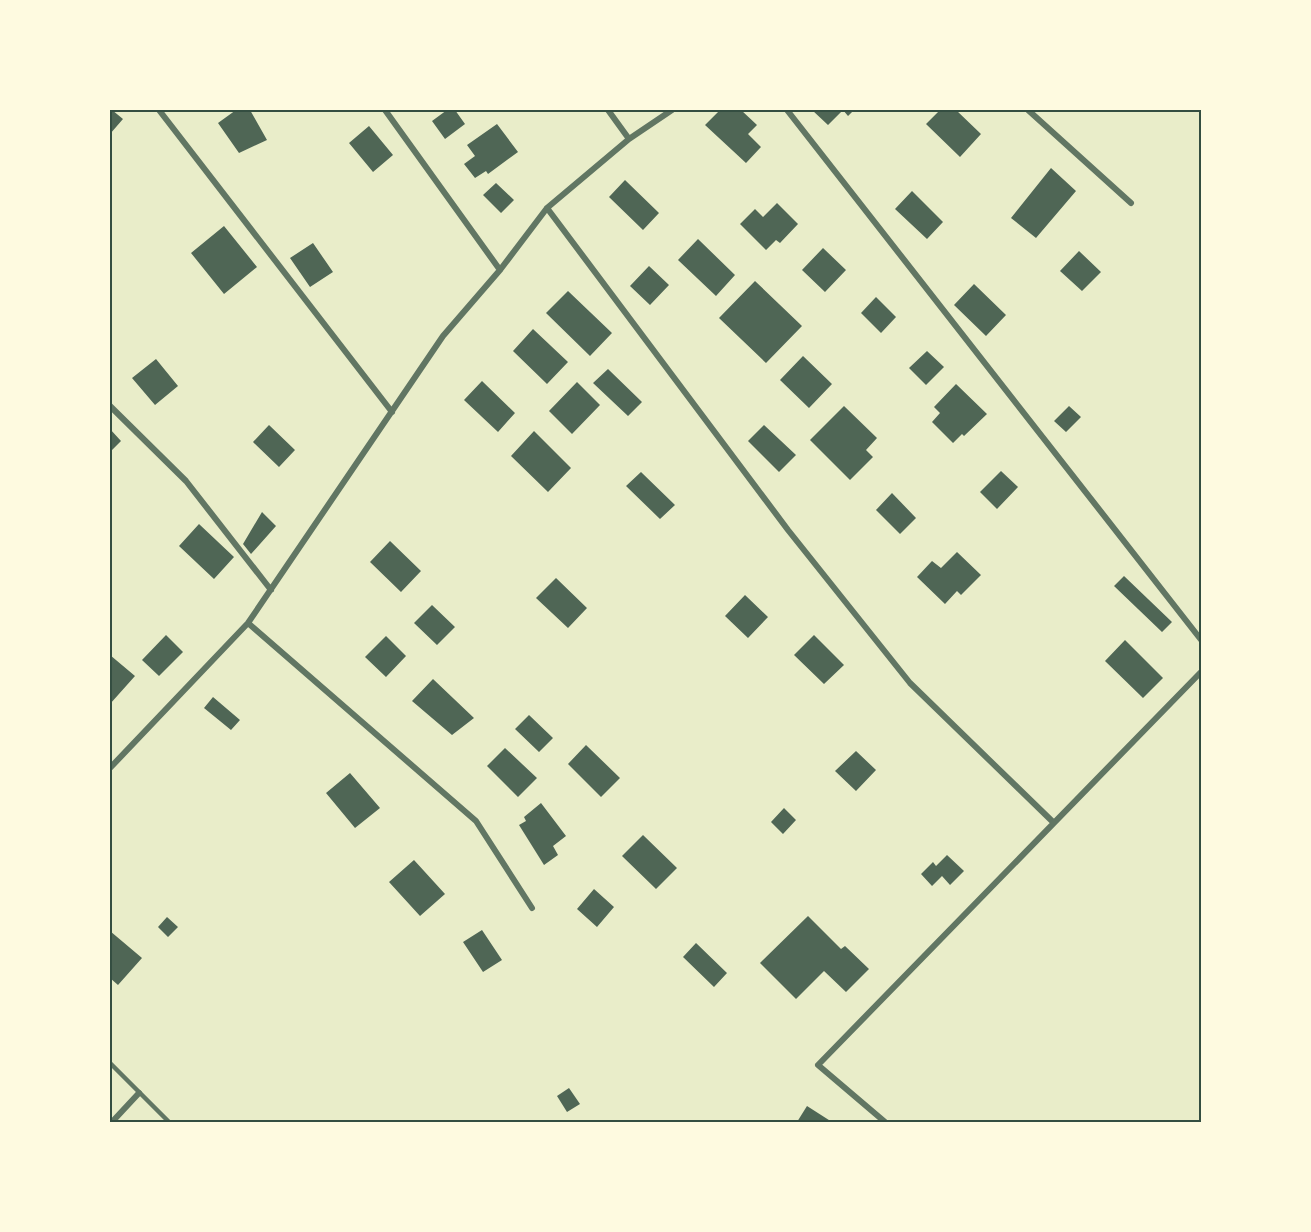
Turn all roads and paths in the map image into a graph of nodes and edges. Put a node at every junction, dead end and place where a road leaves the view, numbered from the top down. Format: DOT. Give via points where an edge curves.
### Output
graph roads {
  1 [pos="159,110"];
  2 [pos="385,110"];
  3 [pos="608,110"];
  4 [pos="672,110"];
  5 [pos="787,110"];
  6 [pos="1028,110"];
  7 [pos="629,139"];
  8 [pos="1131,203"];
  9 [pos="547,208"];
  10 [pos="500,270"];
  11 [pos="110,406"];
  12 [pos="392,412"];
  13 [pos="271,590"];
  14 [pos="249,623"];
  15 [pos="1202,641"];
  16 [pos="1202,671"];
  17 [pos="110,768"];
  18 [pos="1053,822"];
  19 [pos="532,908"];
  20 [pos="110,1063"];
  21 [pos="140,1093"];
  22 [pos="112,1122"];
  23 [pos="170,1122"];
  24 [pos="885,1122"];
  1 -- 12 [label="street"];
  2 -- 10 [label="street"];
  3 -- 7 [label="street"];
  4 -- 7 [label="street"];
  5 -- 15 [label="street"];
  6 -- 8 [label="street"];
  7 -- 9 [label="street"];
  9 -- 10 [label="street"];
  9 -- 18 [label="street" via="788,530 910,683"];
  10 -- 12 [label="street" via="443,336"];
  11 -- 13 [label="street" via="186,481"];
  12 -- 13 [label="street"];
  13 -- 14 [label="street"];
  14 -- 17 [label="street"];
  14 -- 19 [label="street" via="476,822"];
  16 -- 18 [label="street"];
  18 -- 24 [label="street" via="818,1065"];
  20 -- 21 [label="lane"];
  21 -- 22 [label="street"];
  21 -- 23 [label="lane"];
}
